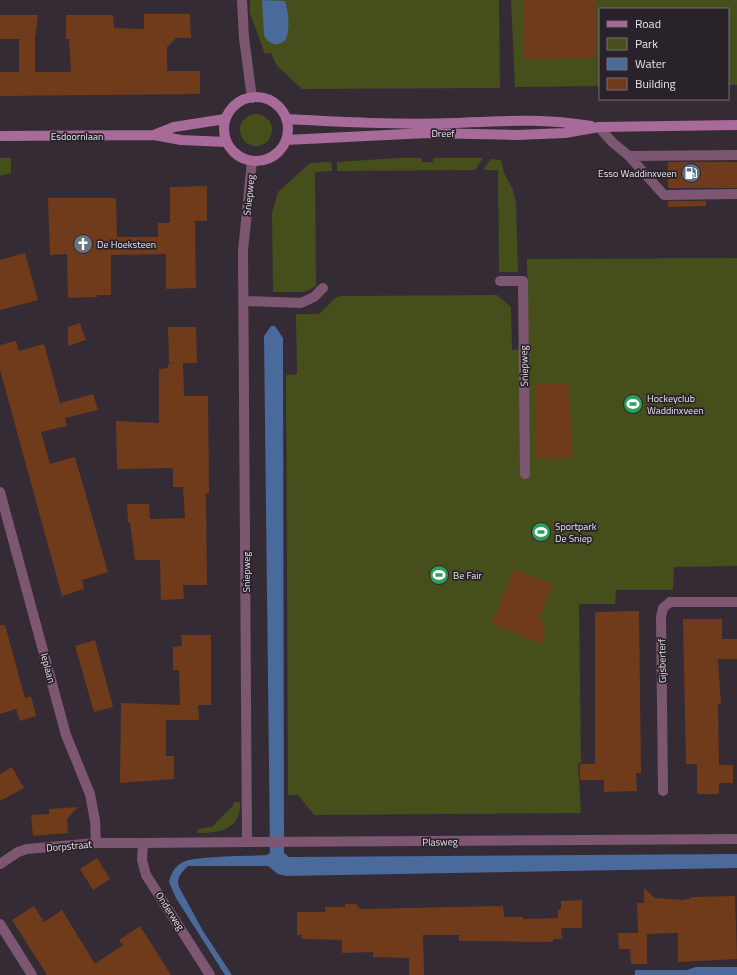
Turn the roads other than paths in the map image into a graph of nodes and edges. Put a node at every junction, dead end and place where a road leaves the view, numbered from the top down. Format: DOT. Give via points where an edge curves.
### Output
graph roads {
  1 [pos="242,0"];
  2 [pos="252,98"];
  3 [pos="225,119"];
  4 [pos="286,119"];
  5 [pos="737,126"];
  6 [pos="599,127"];
  7 [pos="154,135"];
  8 [pos="0,136"];
  9 [pos="286,140"];
  10 [pos="226,142"];
  11 [pos="737,155"];
  12 [pos="629,156"];
  13 [pos="252,161"];
  14 [pos="737,194"];
  15 [pos="500,281"];
  16 [pos="322,288"];
  17 [pos="244,301"];
  18 [pos="525,474"];
  19 [pos="0,492"];
  20 [pos="737,602"];
  21 [pos="663,791"];
  22 [pos="737,839"];
  23 [pos="247,842"];
  24 [pos="96,843"];
  25 [pos="143,843"];
  26 [pos="0,864"];
  27 [pos="0,924"];
  28 [pos="32,975"];
  29 [pos="210,975"];
  1 -- 2 [label="street"];
  2 -- 3 [label="main road" via="235,105"];
  2 -- 4 [label="main road" via="272,102"];
  3 -- 7 [label="main road, Esdoornlaan" via="174,128"];
  3 -- 10 [label="main road"];
  4 -- 6 [label="main road, Dreef" via="403,123 517,120"];
  4 -- 9 [label="main road"];
  5 -- 6 [label="main road, Dreef"];
  6 -- 9 [label="main road, Dreef" via="565,133 525,135 428,133"];
  6 -- 12 [label="street"];
  7 -- 8 [label="main road, Esdoornlaan"];
  7 -- 10 [label="main road, Esdoornlaan" via="181,140"];
  9 -- 13 [label="main road" via="281,150 273,156 263,161"];
  10 -- 13 [label="main road" via="237,155"];
  11 -- 12 [label="street"];
  12 -- 14 [label="street" via="664,195"];
  13 -- 17 [label="street, Sniepweg" via="243,251"];
  15 -- 18 [label="street, Sniepweg" via="523,281"];
  16 -- 17 [label="street" via="314,297 301,302"];
  17 -- 23 [label="street, Sniepweg"];
  19 -- 24 [label="street, Ieplaan" via="66,735 90,794"];
  20 -- 21 [label="street, Gijsberterf" via="670,602 663,608"];
  22 -- 23 [label="street, Plasweg"];
  23 -- 25 [label="street, Plasweg"];
  24 -- 25 [label="street, Dorpstraat"];
  24 -- 26 [label="street, Dorpstraat" via="27,849"];
  25 -- 29 [label="street, Onderweg" via="142,860 146,875"];
  27 -- 28 [label="street"];
}
